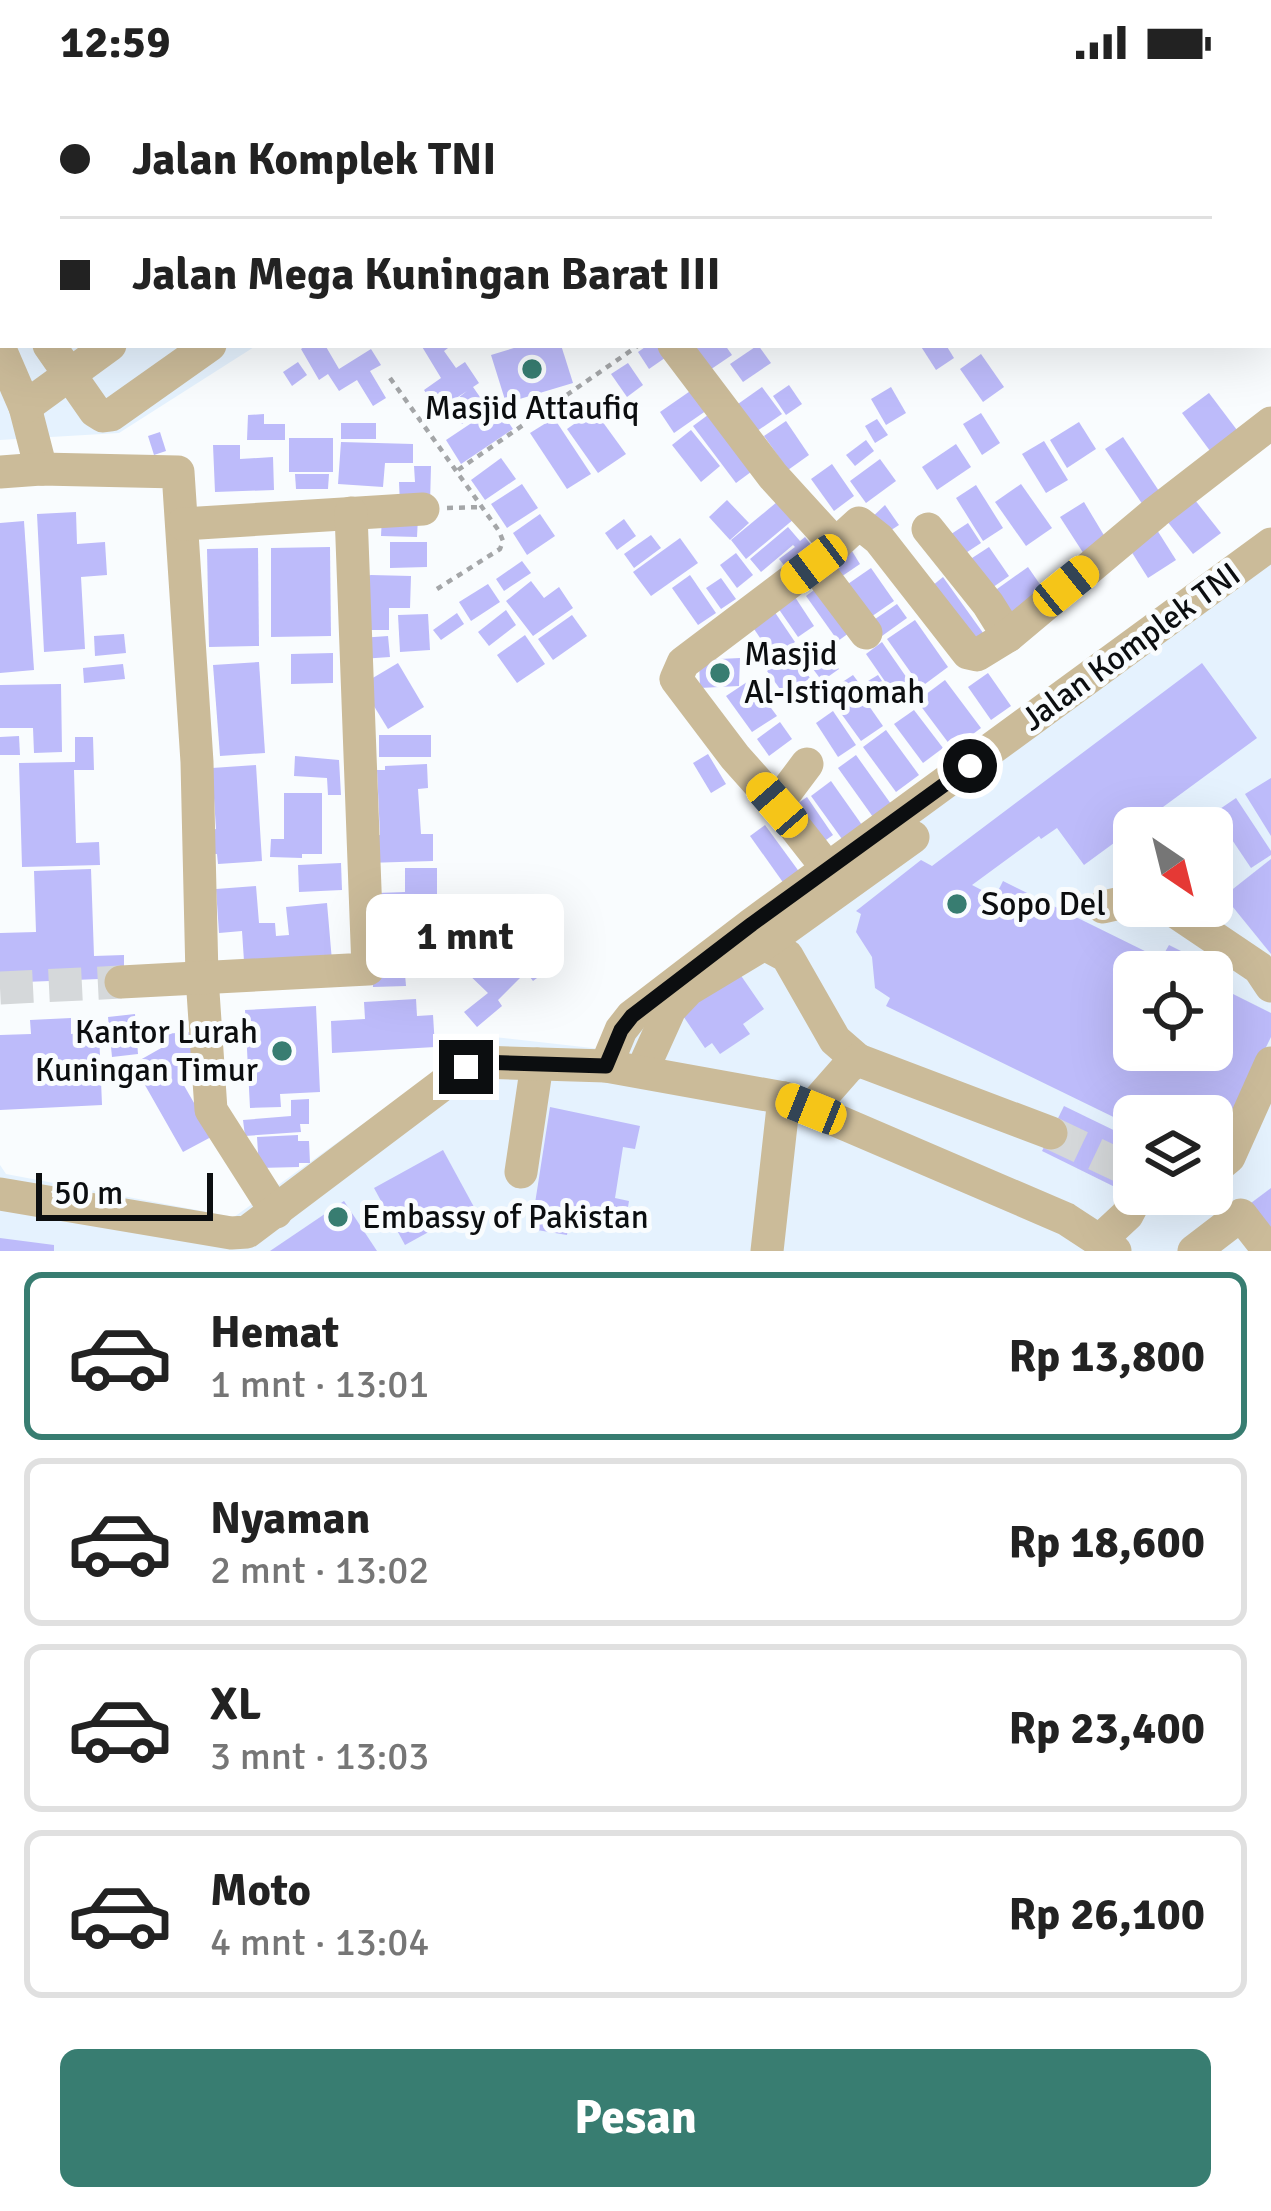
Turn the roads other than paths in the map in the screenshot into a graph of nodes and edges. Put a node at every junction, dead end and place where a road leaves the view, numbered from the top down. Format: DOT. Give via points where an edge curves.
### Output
graph roads {
  1 [pos="51,348"];
  2 [pos="106,348"];
  3 [pos="206,348"];
  4 [pos="676,348"];
  5 [pos="0,350"];
  6 [pos="69,374"];
  7 [pos="25,407"];
  8 [pos="1271,423"];
  9 [pos="40,469"];
  10 [pos="0,472"];
  11 [pos="423,509"];
  12 [pos="350,513"];
  13 [pos="183,524"];
  14 [pos="928,530"];
  15 [pos="1271,544"];
  16 [pos="825,555"];
  17 [pos="866,633"];
  18 [pos="1008,636"];
  19 [pos="808,764"];
  20 [pos="777,805"];
  21 [pos="913,837"];
  22 [pos="828,869"];
  23 [pos="1198,927"];
  24 [pos="764,944"];
  25 [pos="202,977"];
  26 [pos="121,982"];
  27 [pos="1271,986"];
  28 [pos="858,1060"];
  29 [pos="1271,1063"];
  30 [pos="537,1064"];
  31 [pos="606,1066"];
  32 [pos="642,1070"];
  33 [pos="798,1104"];
  34 [pos="1051,1133"];
  35 [pos="1233,1148"];
  36 [pos="521,1172"];
  37 [pos="0,1194"];
  38 [pos="276,1213"];
  39 [pos="1127,1215"];
  40 [pos="193,1239"];
  41 [pos="1107,1246"];
  42 [pos="767,1251"];
  43 [pos="1194,1251"];
  44 [pos="1269,1251"];
  1 -- 6 [label="street"];
  2 -- 6 [label="street"];
  3 -- 6 [label="street" via="111,416 95,411"];
  4 -- 16 [label="street"];
  5 -- 7 [label="street"];
  6 -- 7 [label="street"];
  7 -- 9 [label="street"];
  8 -- 18 [label="street"];
  9 -- 10 [label="street"];
  9 -- 13 [label="street" via="178,472"];
  11 -- 12 [label="street"];
  12 -- 13 [label="street"];
  12 -- 25 [label="street" via="368,969"];
  13 -- 25 [label="street"];
  14 -- 18 [label="street"];
  15 -- 22 [label="street, Jalan Komplek TNI"];
  16 -- 17 [label="street"];
  16 -- 18 [label="street" via="859,523 968,653 977,656"];
  16 -- 20 [label="street" via="683,663 676,679 712,705 735,757"];
  19 -- 20 [label="street"];
  20 -- 22 [label="street"];
  21 -- 24 [label="street"];
  22 -- 31 [label="street, Jalan Komplek TNI" via="632,1016"];
  23 -- 27 [label="street" via="1259,968"];
  24 -- 28 [label="street" via="787,956 835,1040"];
  24 -- 32 [label="street" via="689,989 670,1009"];
  25 -- 26 [label="street"];
  25 -- 38 [label="street" via="211,1111"];
  28 -- 33 [label="street"];
  28 -- 34 [label="street"];
  29 -- 35 [label="street"];
  30 -- 31 [label="street"];
  30 -- 36 [label="street"];
  30 -- 38 [label="street" via="466,1067"];
  31 -- 32 [label="street"];
  32 -- 33 [label="street"];
  33 -- 41 [label="street" via="1066,1219"];
  33 -- 42 [label="street"];
  37 -- 40 [label="street"];
  38 -- 40 [label="street" via="247,1232"];
  39 -- 41 [label="street"];
  43 -- 44 [label="street" via="1241,1214"];
}
